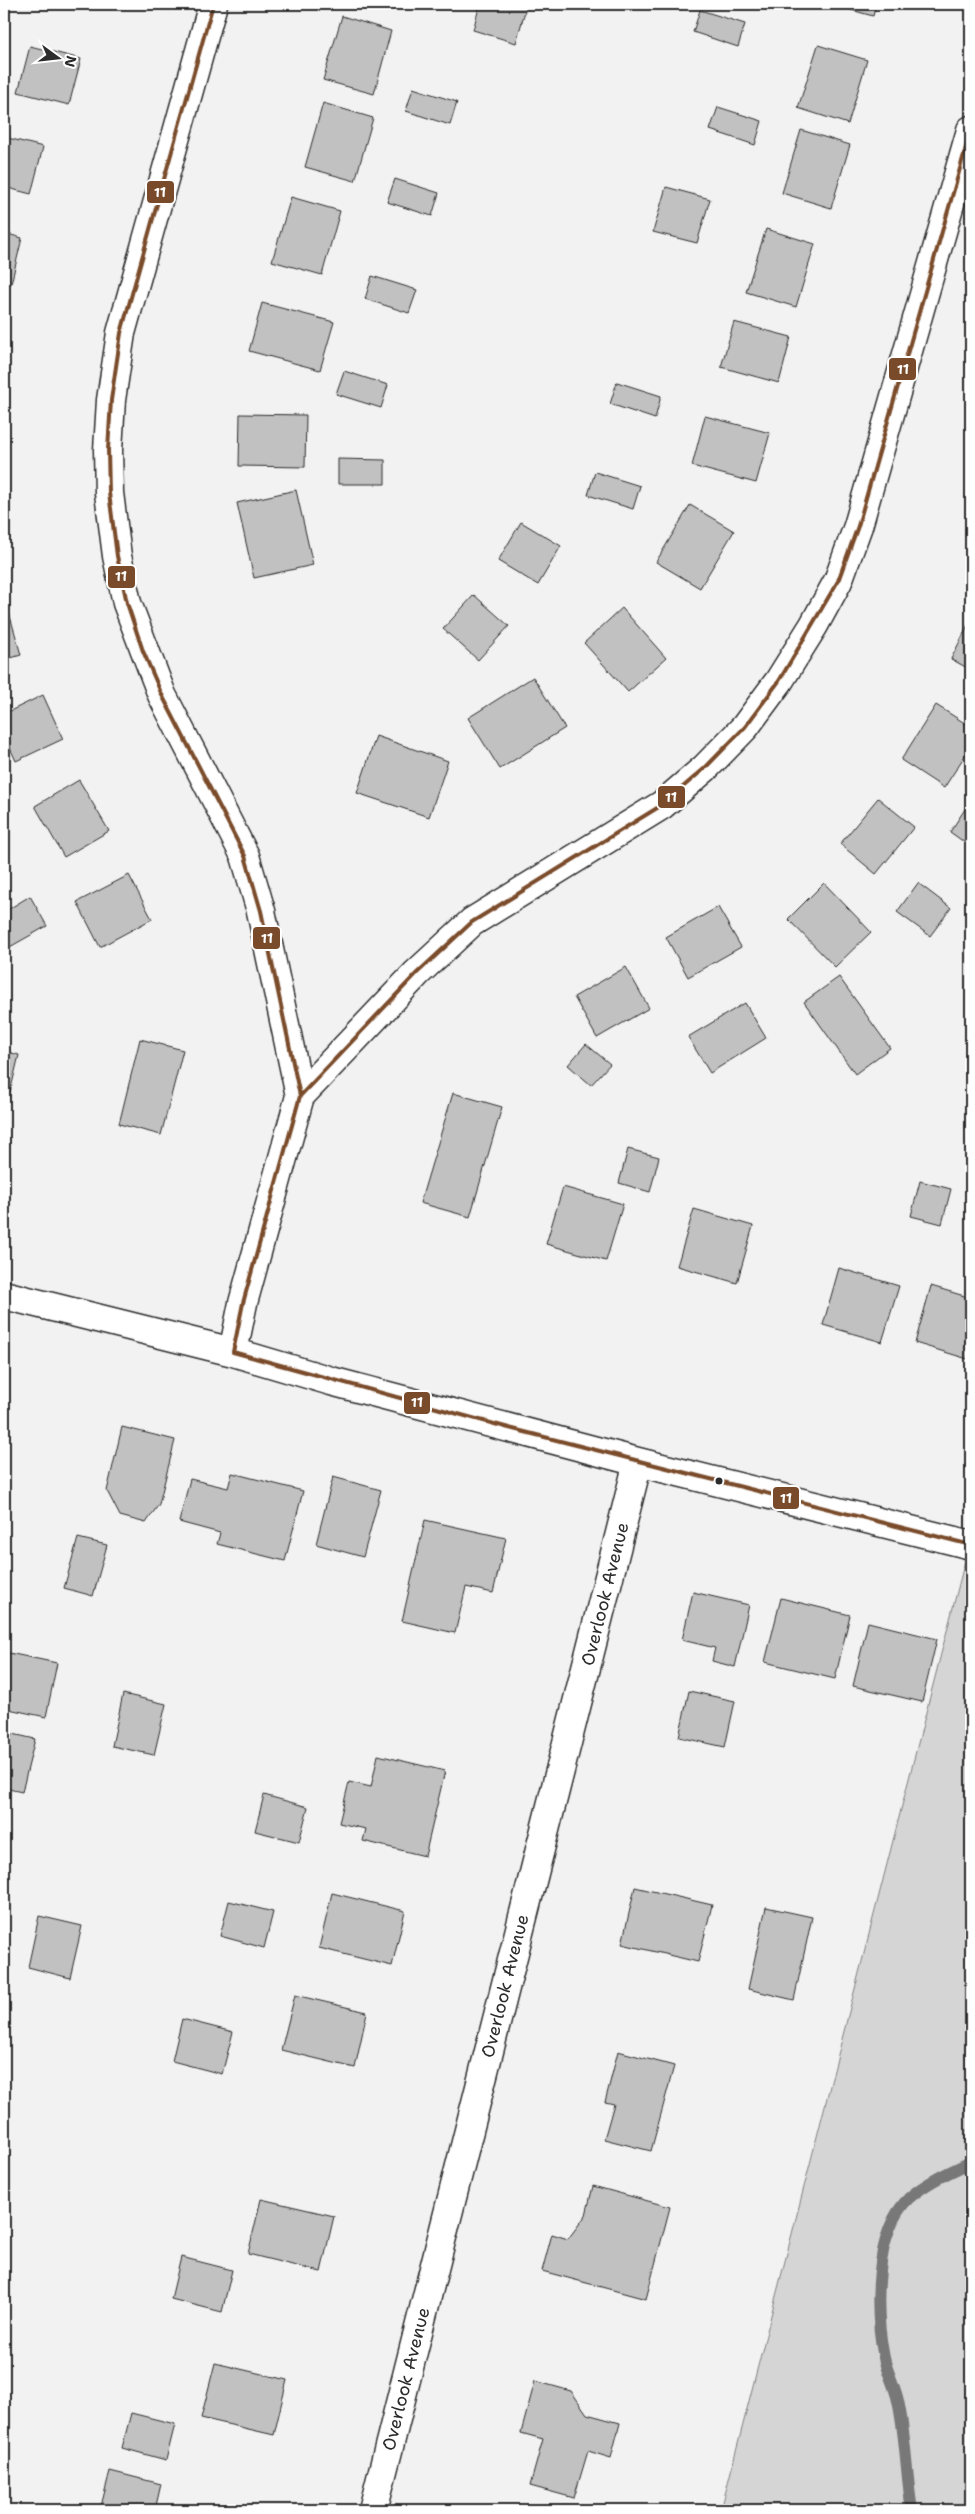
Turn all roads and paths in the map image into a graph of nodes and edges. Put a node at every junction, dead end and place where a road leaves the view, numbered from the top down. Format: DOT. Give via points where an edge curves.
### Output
graph roads {
  1 [pos="214,4"];
  2 [pos="971,130"];
  3 [pos="300,1096"];
  4 [pos="4,1295"];
  5 [pos="233,1352"];
  6 [pos="638,1462"];
  7 [pos="971,1545"];
  8 [pos="373,2510"];
  1 -- 3 [label="street" via="121,333 111,400 110,494 116,556 143,651 162,695 245,856 261,911"];
  2 -- 3 [label="street" via="858,526 838,581 779,681 745,727 662,805 472,922 417,973"];
  3 -- 5 [label="street" via="243,1303"];
  4 -- 5 [label="street"];
  5 -- 6 [label="street"];
  6 -- 7 [label="street"];
  6 -- 8 [label="street, Overlook Avenue"];
}
